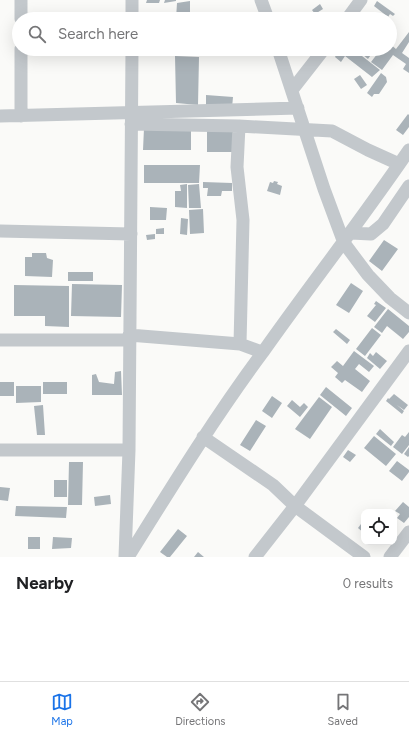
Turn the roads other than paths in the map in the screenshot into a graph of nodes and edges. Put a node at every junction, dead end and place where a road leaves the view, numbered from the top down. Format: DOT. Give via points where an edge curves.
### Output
graph roads {
  1 [pos="20,0"];
  2 [pos="132,0"];
  3 [pos="261,0"];
  4 [pos="361,0"];
  5 [pos="21,12"];
  6 [pos="132,12"];
  7 [pos="265,12"];
  8 [pos="352,12"];
  9 [pos="21,56"];
  10 [pos="132,56"];
  11 [pos="280,56"];
  12 [pos="319,56"];
  13 [pos="292,90"];
  14 [pos="298,108"];
  15 [pos="0,116"];
  16 [pos="21,116"];
  17 [pos="131,118"];
  18 [pos="239,126"];
  19 [pos="305,129"];
  20 [pos="409,150"];
  21 [pos="399,164"];
  22 [pos="409,186"];
  23 [pos="0,231"];
  24 [pos="130,234"];
  25 [pos="347,238"];
  26 [pos="409,313"];
  27 [pos="129,338"];
  28 [pos="0,340"];
  29 [pos="240,344"];
  30 [pos="409,351"];
  31 [pos="262,352"];
  32 [pos="203,437"];
  33 [pos="0,450"];
  34 [pos="129,450"];
  35 [pos="295,506"];
  36 [pos="409,532"];
  37 [pos="126,557"];
  38 [pos="255,557"];
  39 [pos="364,557"];
  40 [pos="390,557"];
  1 -- 5 [label="street"];
  2 -- 6 [label="street"];
  3 -- 7 [label="street"];
  4 -- 8 [label="street"];
  9 -- 16 [label="street"];
  10 -- 17 [label="street"];
  11 -- 13 [label="street"];
  12 -- 13 [label="street"];
  13 -- 14 [label="street"];
  14 -- 17 [label="street"];
  14 -- 19 [label="street"];
  15 -- 16 [label="street"];
  16 -- 17 [label="street"];
  17 -- 18 [label="street"];
  17 -- 24 [label="street"];
  18 -- 19 [label="street"];
  18 -- 29 [label="street" via="237,167 243,220"];
  19 -- 21 [label="street" via="332,131"];
  19 -- 25 [label="street" via="324,189"];
  20 -- 21 [label="street"];
  21 -- 25 [label="street"];
  22 -- 25 [label="street" via="383,224 371,234"];
  23 -- 24 [label="street"];
  24 -- 27 [label="street"];
  25 -- 26 [label="street" via="368,275"];
  25 -- 31 [label="street"];
  27 -- 28 [label="street"];
  27 -- 29 [label="street"];
  27 -- 34 [label="street"];
  29 -- 31 [label="street"];
  30 -- 35 [label="street"];
  31 -- 32 [label="street"];
  32 -- 35 [label="street" via="273,485"];
  32 -- 37 [label="street"];
  33 -- 34 [label="street"];
  34 -- 37 [label="street"];
  35 -- 38 [label="street"];
  35 -- 39 [label="street"];
  36 -- 40 [label="street"];
}
